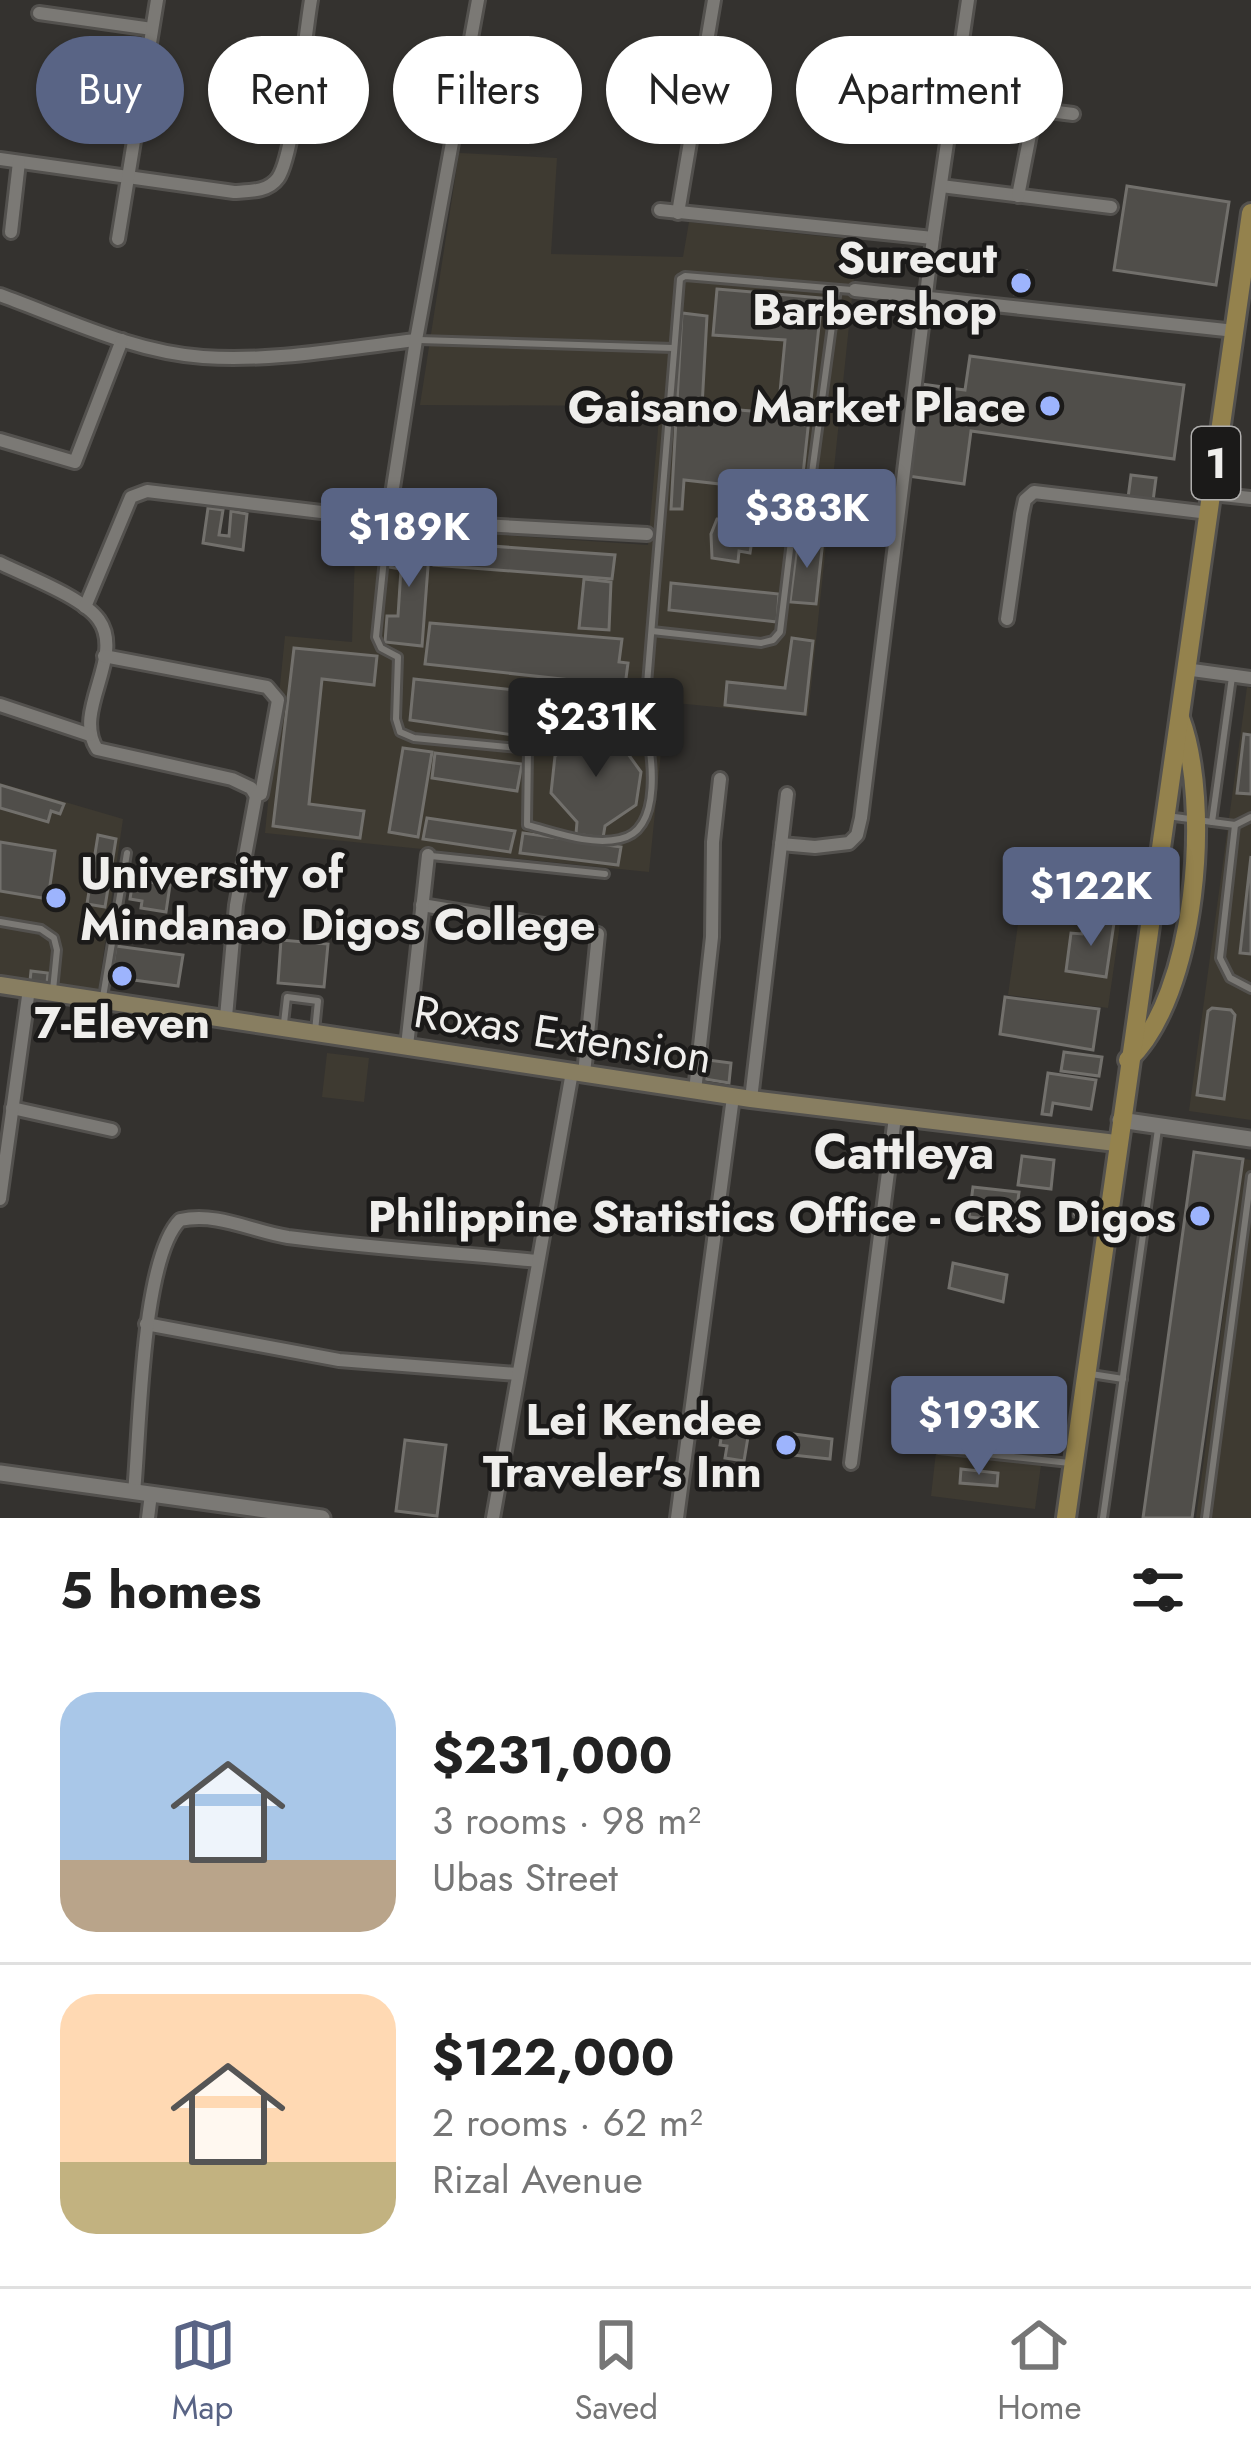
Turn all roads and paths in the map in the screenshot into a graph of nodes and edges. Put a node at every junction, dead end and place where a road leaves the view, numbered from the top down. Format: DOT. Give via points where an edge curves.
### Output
graph roads {
  1 [pos="157,0"];
  2 [pos="311,0"];
  3 [pos="478,0"];
  4 [pos="714,0"];
  5 [pos="968,0"];
  6 [pos="39,13"];
  7 [pos="152,29"];
  8 [pos="963,36"];
  9 [pos="1063,113"];
  10 [pos="1073,114"];
  11 [pos="947,144"];
  12 [pos="1028,144"];
  13 [pos="0,159"];
  14 [pos="19,162"];
  15 [pos="128,179"];
  16 [pos="941,186"];
  17 [pos="1018,196"];
  18 [pos="1111,207"];
  19 [pos="660,210"];
  20 [pos="678,213"];
  21 [pos="1251,213"];
  22 [pos="11,232"];
  23 [pos="933,238"];
  24 [pos="118,239"];
  25 [pos="837,289"];
  26 [pos="855,290"];
  27 [pos="0,295"];
  28 [pos="927,298"];
  29 [pos="1235,331"];
  30 [pos="122,340"];
  31 [pos="416,340"];
  32 [pos="673,348"];
  33 [pos="0,440"];
  34 [pos="1251,498"];
  35 [pos="1210,503"];
  36 [pos="388,520"];
  37 [pos="652,534"];
  38 [pos="0,563"];
  39 [pos="85,607"];
  40 [pos="1007,619"];
  41 [pos="651,631"];
  42 [pos="104,656"];
  43 [pos="1185,669"];
  44 [pos="1232,675"];
  45 [pos="1251,678"];
  46 [pos="0,705"];
  47 [pos="1178,713"];
  48 [pos="644,721"];
  49 [pos="90,735"];
  50 [pos="528,749"];
  51 [pos="720,778"];
  52 [pos="787,794"];
  53 [pos="256,796"];
  54 [pos="1164,816"];
  55 [pos="1251,817"];
  56 [pos="1205,821"];
  57 [pos="1235,825"];
  58 [pos="781,844"];
  59 [pos="128,853"];
  60 [pos="428,855"];
  61 [pos="604,874"];
  62 [pos="422,905"];
  63 [pos="0,922"];
  64 [pos="0,985"];
  65 [pos="28,989"];
  66 [pos="1251,989"];
  67 [pos="53,993"];
  68 [pos="103,999"];
  69 [pos="226,1017"];
  70 [pos="283,1026"];
  71 [pos="315,1031"];
  72 [pos="407,1046"];
  73 [pos="1128,1060"];
  74 [pos="578,1073"];
  75 [pos="695,1091"];
  76 [pos="742,1098"];
  77 [pos="13,1108"];
  78 [pos="895,1117"];
  79 [pos="1120,1120"];
  80 [pos="1159,1125"];
  81 [pos="112,1130"];
  82 [pos="1251,1139"];
  83 [pos="1116,1143"];
  84 [pos="2,1162"];
  85 [pos="1251,1176"];
  86 [pos="0,1198"];
  87 [pos="1076,1213"];
  88 [pos="1106,1216"];
  89 [pos="538,1261"];
  90 [pos="146,1324"];
  91 [pos="1085,1373"];
  92 [pos="517,1374"];
  93 [pos="1123,1379"];
  94 [pos="939,1449"];
  95 [pos="851,1463"];
  96 [pos="1073,1464"];
  97 [pos="0,1473"];
  98 [pos="142,1493"];
  99 [pos="148,1518"];
  100 [pos="320,1518"];
  101 [pos="493,1518"];
  102 [pos="677,1518"];
  103 [pos="1066,1518"];
  104 [pos="1103,1518"];
  105 [pos="1206,1518"];
  1 -- 7 [label="street"];
  2 -- 15 [label="street" via="287,149 273,183 234,192"];
  3 -- 31 [label="street"];
  4 -- 20 [label="street"];
  5 -- 8 [label="street"];
  6 -- 7 [label="street"];
  7 -- 15 [label="street"];
  9 -- 10 [label="street"];
  11 -- 16 [label="street"];
  12 -- 17 [label="street"];
  13 -- 14 [label="street"];
  14 -- 15 [label="street"];
  14 -- 22 [label="street"];
  15 -- 24 [label="street"];
  16 -- 17 [label="street"];
  16 -- 23 [label="street"];
  17 -- 18 [label="street"];
  19 -- 20 [label="street"];
  20 -- 23 [label="street"];
  21 -- 29 [label="main road, 1"];
  23 -- 28 [label="street"];
  25 -- 26 [label="lane"];
  25 -- 32 [label="lane" via="682,277"];
  25 -- 41 [label="lane" via="780,632 761,644"];
  26 -- 28 [label="street"];
  27 -- 30 [label="street"];
  28 -- 29 [label="street"];
  28 -- 58 [label="street" via="856,835 836,846"];
  29 -- 35 [label="main road, 1"];
  30 -- 31 [label="street" via="206,357"];
  30 -- 33 [label="street" via="75,462"];
  31 -- 32 [label="lane"];
  31 -- 36 [label="street"];
  32 -- 37 [label="lane"];
  34 -- 35 [label="street"];
  35 -- 40 [label="street" via="1034,492 1022,514"];
  35 -- 43 [label="main road, 1"];
  36 -- 37 [label="street"];
  36 -- 39 [label="street" via="140,492"];
  36 -- 50 [label="lane" via="376,637 398,657 400,732"];
  37 -- 41 [label="lane"];
  38 -- 39 [label="street"];
  39 -- 42 [label="street" via="103,626"];
  41 -- 48 [label="lane"];
  42 -- 49 [label="street"];
  42 -- 53 [label="street" via="267,688 278,700 268,773"];
  43 -- 44 [label="street"];
  43 -- 47 [label="main road, 1"];
  44 -- 45 [label="street"];
  44 -- 56 [label="lane"];
  46 -- 49 [label="street"];
  47 -- 54 [label="main road, 1"];
  47 -- 56 [label="main road, 1"];
  48 -- 50 [label="lane" via="566,715"];
  48 -- 50 [label="lane" via="649,807 623,839 526,825"];
  49 -- 53 [label="street" via="99,751 232,779"];
  51 -- 75 [label="street"];
  52 -- 58 [label="street"];
  53 -- 69 [label="street"];
  54 -- 56 [label="lane"];
  54 -- 73 [label="main road, 1"];
  55 -- 57 [label="lane"];
  56 -- 57 [label="lane"];
  56 -- 73 [label="main road, 1" via="1173,989"];
  57 -- 66 [label="lane" via="1220,958 1230,978"];
  58 -- 76 [label="street"];
  59 -- 68 [label="lane"];
  60 -- 61 [label="lane"];
  60 -- 62 [label="street"];
  62 -- 72 [label="street"];
  62 -- 74 [label="street" via="598,934"];
  63 -- 67 [label="lane" via="54,938"];
  64 -- 65 [label="main road, Roxas Extension"];
  65 -- 67 [label="main road, Roxas Extension"];
  65 -- 77 [label="street"];
  67 -- 68 [label="main road, Roxas Extension"];
  68 -- 69 [label="main road, Roxas Extension"];
  69 -- 70 [label="main road, Roxas Extension"];
  70 -- 71 [label="main road, Roxas Extension"];
  70 -- 71 [label="lane" via="286,997 318,1001"];
  71 -- 72 [label="main road, Roxas Extension"];
  72 -- 74 [label="main road, Roxas Extension"];
  73 -- 79 [label="main road, 1"];
  74 -- 75 [label="main road, Roxas Extension"];
  74 -- 89 [label="street"];
  75 -- 76 [label="main road, Roxas Extension"];
  76 -- 78 [label="main road, Roxas Extension"];
  76 -- 102 [label="street"];
  77 -- 81 [label="street"];
  77 -- 84 [label="street"];
  78 -- 83 [label="main road, Roxas Extension"];
  78 -- 95 [label="street"];
  79 -- 80 [label="street"];
  79 -- 83 [label="main road, 1"];
  80 -- 82 [label="street"];
  80 -- 93 [label="lane"];
  83 -- 88 [label="main road, 1"];
  84 -- 86 [label="street"];
  85 -- 105 [label="lane"];
  87 -- 88 [label="lane"];
  88 -- 91 [label="main road, 1"];
  89 -- 90 [label="street" via="185,1218 168,1238"];
  89 -- 92 [label="street"];
  90 -- 92 [label="street" via="339,1360"];
  90 -- 98 [label="street"];
  91 -- 93 [label="lane"];
  91 -- 96 [label="main road, 1"];
  92 -- 101 [label="street"];
  93 -- 104 [label="lane"];
  94 -- 96 [label="lane"];
  96 -- 103 [label="main road, 1"];
  97 -- 98 [label="street"];
  98 -- 99 [label="street"];
  98 -- 100 [label="street"];
}
